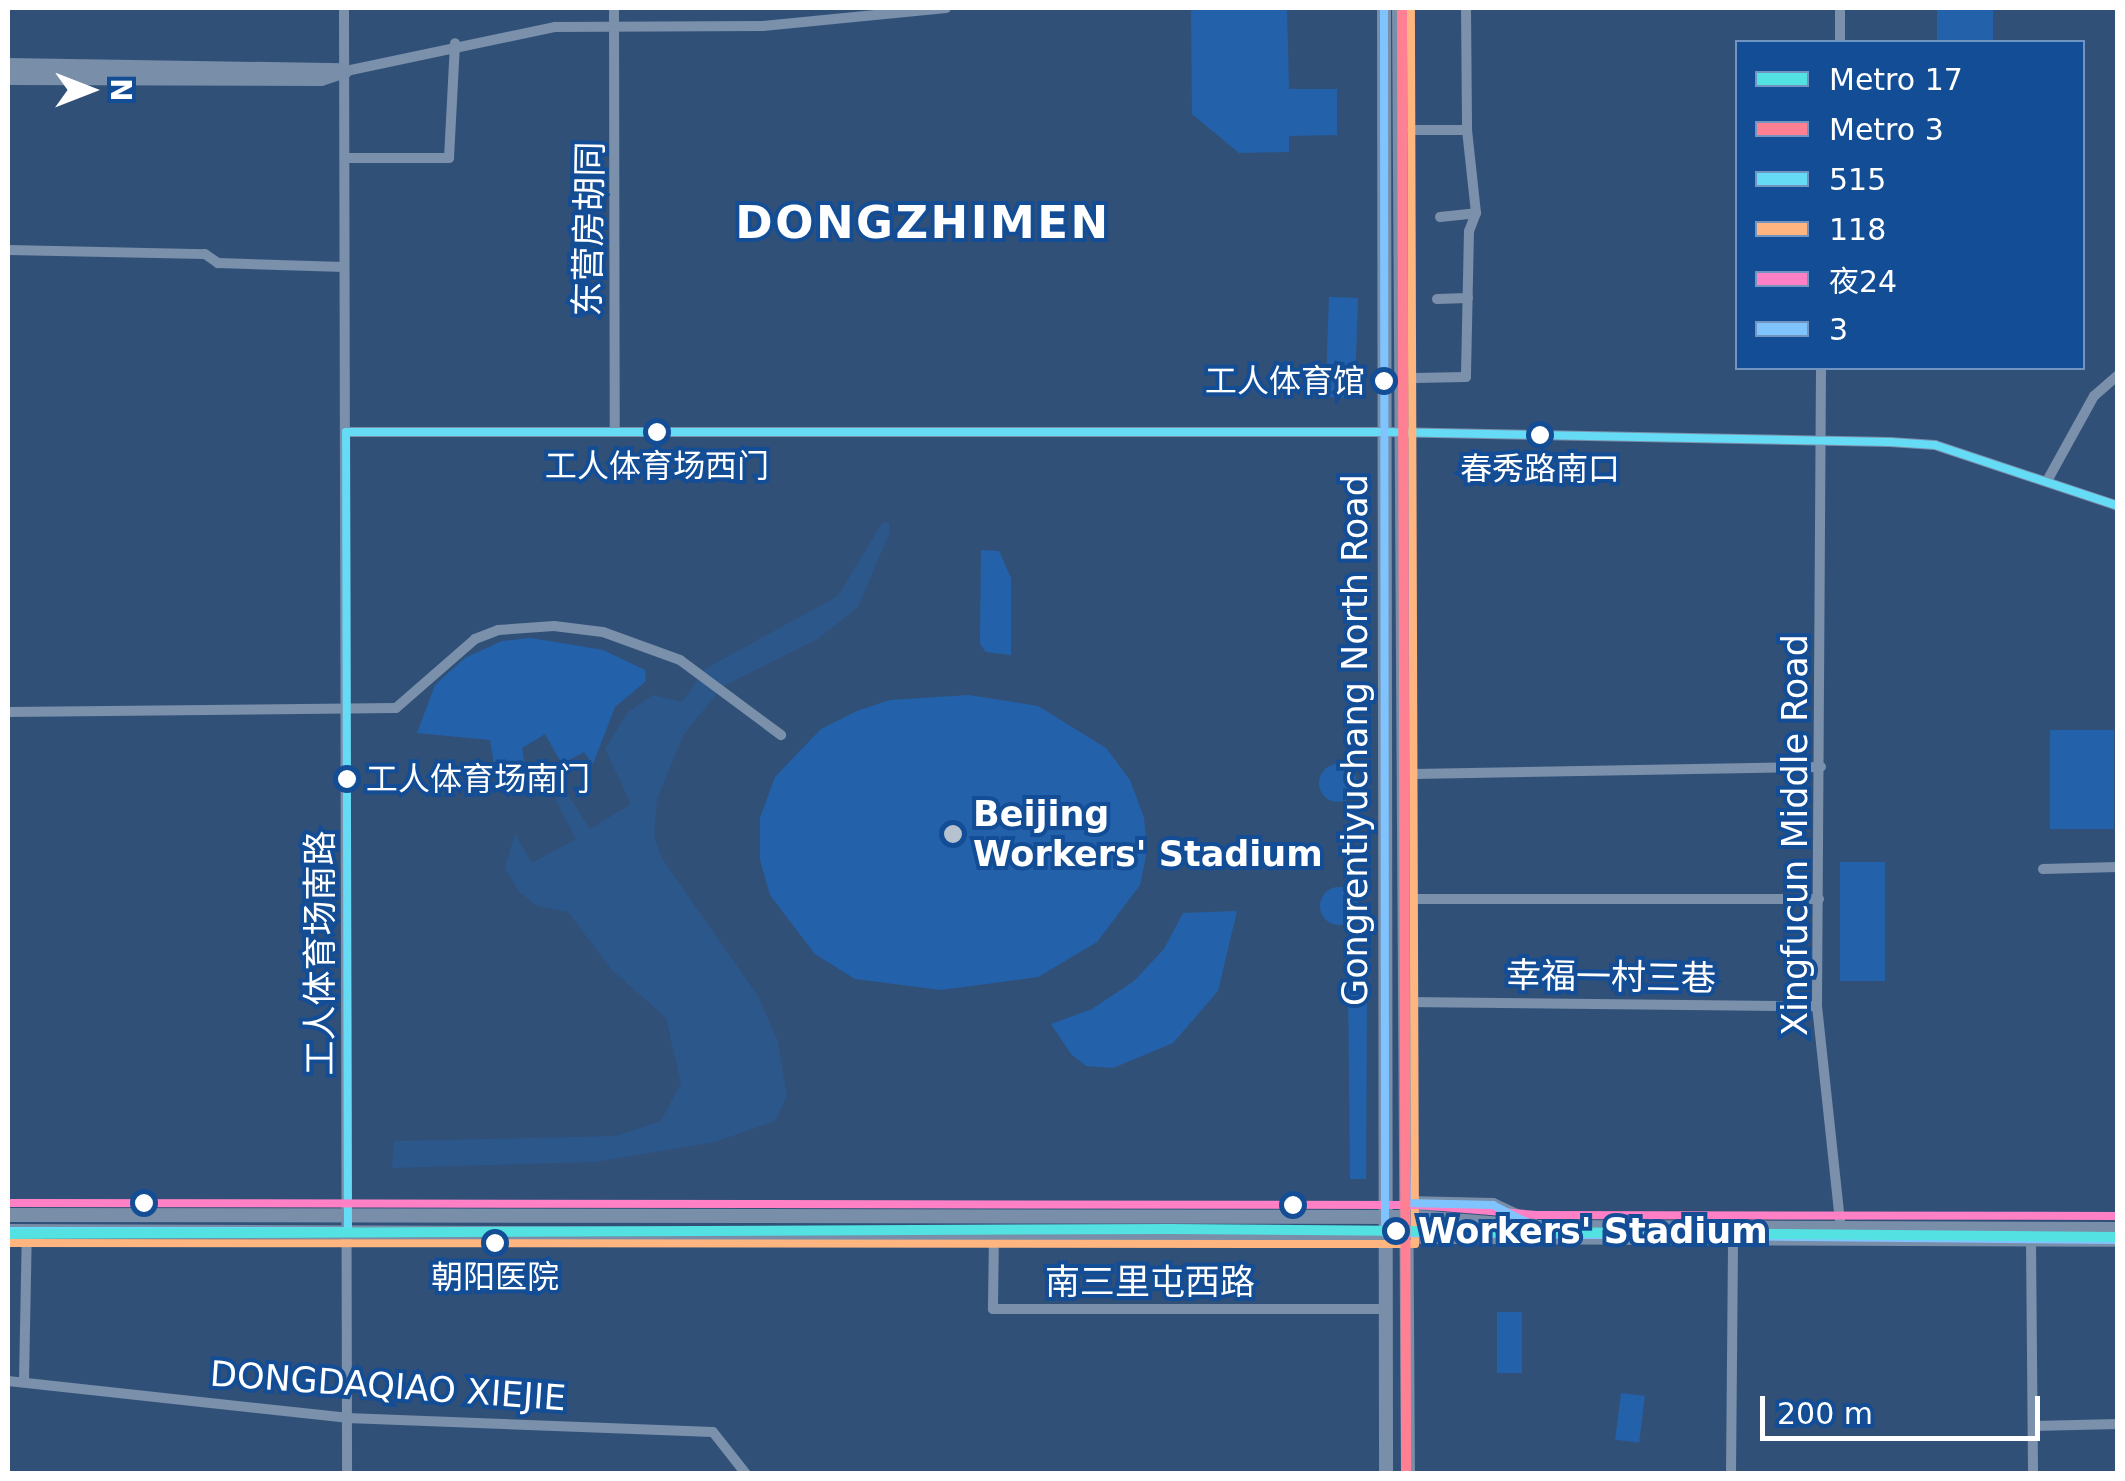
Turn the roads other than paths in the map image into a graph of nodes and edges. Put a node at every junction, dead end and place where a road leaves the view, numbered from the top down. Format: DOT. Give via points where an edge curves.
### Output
graph roads {
  1 [pos="344,8"];
  2 [pos="614,8"];
  3 [pos="946,8"];
  4 [pos="1384,8"];
  5 [pos="1399,8"];
  6 [pos="1466,8"];
  7 [pos="1840,8"];
  8 [pos="618,28"];
  9 [pos="1840,40"];
  10 [pos="455,44"];
  11 [pos="8,65"];
  12 [pos="346,70"];
  13 [pos="8,78"];
  14 [pos="1412,130"];
  15 [pos="1467,130"];
  16 [pos="346,158"];
  17 [pos="1476,213"];
  18 [pos="1440,216"];
  19 [pos="8,250"];
  20 [pos="344,268"];
  21 [pos="1468,298"];
  22 [pos="1437,299"];
  23 [pos="1821,370"];
  24 [pos="2118,375"];
  25 [pos="1415,378"];
  26 [pos="346,432"];
  27 [pos="614,432"];
  28 [pos="1386,432"];
  29 [pos="1402,434"];
  30 [pos="1822,441"];
  31 [pos="2046,482"];
  32 [pos="2118,506"];
  33 [pos="346,708"];
  34 [pos="8,712"];
  35 [pos="782,735"];
  36 [pos="1821,767"];
  37 [pos="1413,774"];
  38 [pos="2118,867"];
  39 [pos="2043,870"];
  40 [pos="1404,899"];
  41 [pos="1818,899"];
  42 [pos="1405,1002"];
  43 [pos="1817,1006"];
  44 [pos="1407,1210"];
  45 [pos="8,1215"];
  46 [pos="1385,1217"];
  47 [pos="348,1223"];
  48 [pos="1841,1228"];
  49 [pos="2118,1229"];
  50 [pos="8,1231"];
  51 [pos="26,1231"];
  52 [pos="994,1232"];
  53 [pos="1385,1233"];
  54 [pos="1407,1234"];
  55 [pos="2118,1240"];
  56 [pos="1733,1241"];
  57 [pos="2031,1241"];
  58 [pos="1383,1309"];
  59 [pos="8,1381"];
  60 [pos="24,1381"];
  61 [pos="347,1418"];
  62 [pos="2118,1424"];
  63 [pos="2032,1426"];
  64 [pos="347,1474"];
  65 [pos="746,1474"];
  66 [pos="1386,1474"];
  67 [pos="1408,1474"];
  68 [pos="1731,1474"];
  69 [pos="2033,1474"];
  1 -- 12 [label="street, 工人体育场南路"];
  2 -- 8 [label="street, 东营房胡同"];
  3 -- 8 [label="street" via="764,26"];
  4 -- 28 [label="main road, Gongrentiyuchang North Road"];
  5 -- 29 [label="main road, Gongrentiyuchang North Road"];
  6 -- 15 [label="street"];
  7 -- 9 [label="street"];
  8 -- 10 [label="street" via="555,27"];
  8 -- 27 [label="street, 东营房胡同"];
  10 -- 12 [label="street"];
  10 -- 16 [label="street" via="449,158"];
  11 -- 12 [label="main road"];
  12 -- 13 [label="main road" via="321,79"];
  12 -- 16 [label="street, 工人体育场南路"];
  14 -- 15 [label="street"];
  15 -- 17 [label="street"];
  16 -- 20 [label="street, 工人体育场南路"];
  17 -- 18 [label="street"];
  17 -- 21 [label="street" via="1469,232"];
  19 -- 20 [label="street" via="205,254 218,263"];
  20 -- 26 [label="street, 工人体育场南路"];
  21 -- 22 [label="street"];
  21 -- 25 [label="street" via="1466,376"];
  23 -- 30 [label="street, Xingfucun Middle Road"];
  24 -- 31 [label="street" via="2094,396"];
  26 -- 27 [label="street"];
  26 -- 33 [label="street, 工人体育场南路"];
  27 -- 28 [label="street"];
  28 -- 29 [label="street"];
  28 -- 46 [label="main road, Gongrentiyuchang North Road"];
  29 -- 30 [label="street"];
  29 -- 40 [label="main road, Gongrentiyuchang North Road"];
  30 -- 31 [label="street" via="1935,446"];
  30 -- 36 [label="street, Xingfucun Middle Road"];
  31 -- 32 [label="street"];
  33 -- 34 [label="street"];
  33 -- 35 [label="street" via="396,708 475,639 512,628 603,632 696,669"];
  33 -- 47 [label="street, 工人体育场南路"];
  36 -- 37 [label="street"];
  36 -- 41 [label="street, Xingfucun Middle Road"];
  38 -- 39 [label="street"];
  40 -- 41 [label="street"];
  40 -- 42 [label="main road, Gongrentiyuchang North Road"];
  41 -- 43 [label="street, Xingfucun Middle Road"];
  42 -- 43 [label="street, 幸福一村三巷"];
  42 -- 44 [label="main road, Gongrentiyuchang North Road"];
  43 -- 48 [label="street, Xingfucun Middle Road"];
  44 -- 46 [label="main road"];
  44 -- 48 [label="main road" via="1493,1205 1536,1226"];
  44 -- 54 [label="main road, Gongrentiyuchang North Road"];
  45 -- 47 [label="main road"];
  46 -- 47 [label="main road"];
  46 -- 53 [label="main road, Gongrentiyuchang North Road"];
  47 -- 51 [label="main road"];
  47 -- 52 [label="main road"];
  47 -- 61 [label="street, 工人体育场南路"];
  48 -- 49 [label="main road"];
  50 -- 51 [label="main road"];
  51 -- 60 [label="street"];
  52 -- 53 [label="main road"];
  52 -- 58 [label="street, 南三里屯西路" via="993,1309"];
  53 -- 54 [label="main road"];
  53 -- 58 [label="main road, Gongrentiyuchang North Road"];
  54 -- 56 [label="main road"];
  54 -- 67 [label="main road, Gongrentiyuchang North Road"];
  55 -- 57 [label="main road"];
  56 -- 57 [label="main road"];
  56 -- 68 [label="street"];
  57 -- 63 [label="street"];
  58 -- 66 [label="main road, Gongrentiyuchang North Road"];
  59 -- 60 [label="street, DONGDAQIAO XIEJIE"];
  60 -- 61 [label="street, DONGDAQIAO XIEJIE"];
  61 -- 64 [label="street, 工人体育场南路"];
  61 -- 65 [label="street, DONGDAQIAO XIEJIE" via="713,1432"];
  62 -- 63 [label="street"];
  63 -- 69 [label="street"];
}
